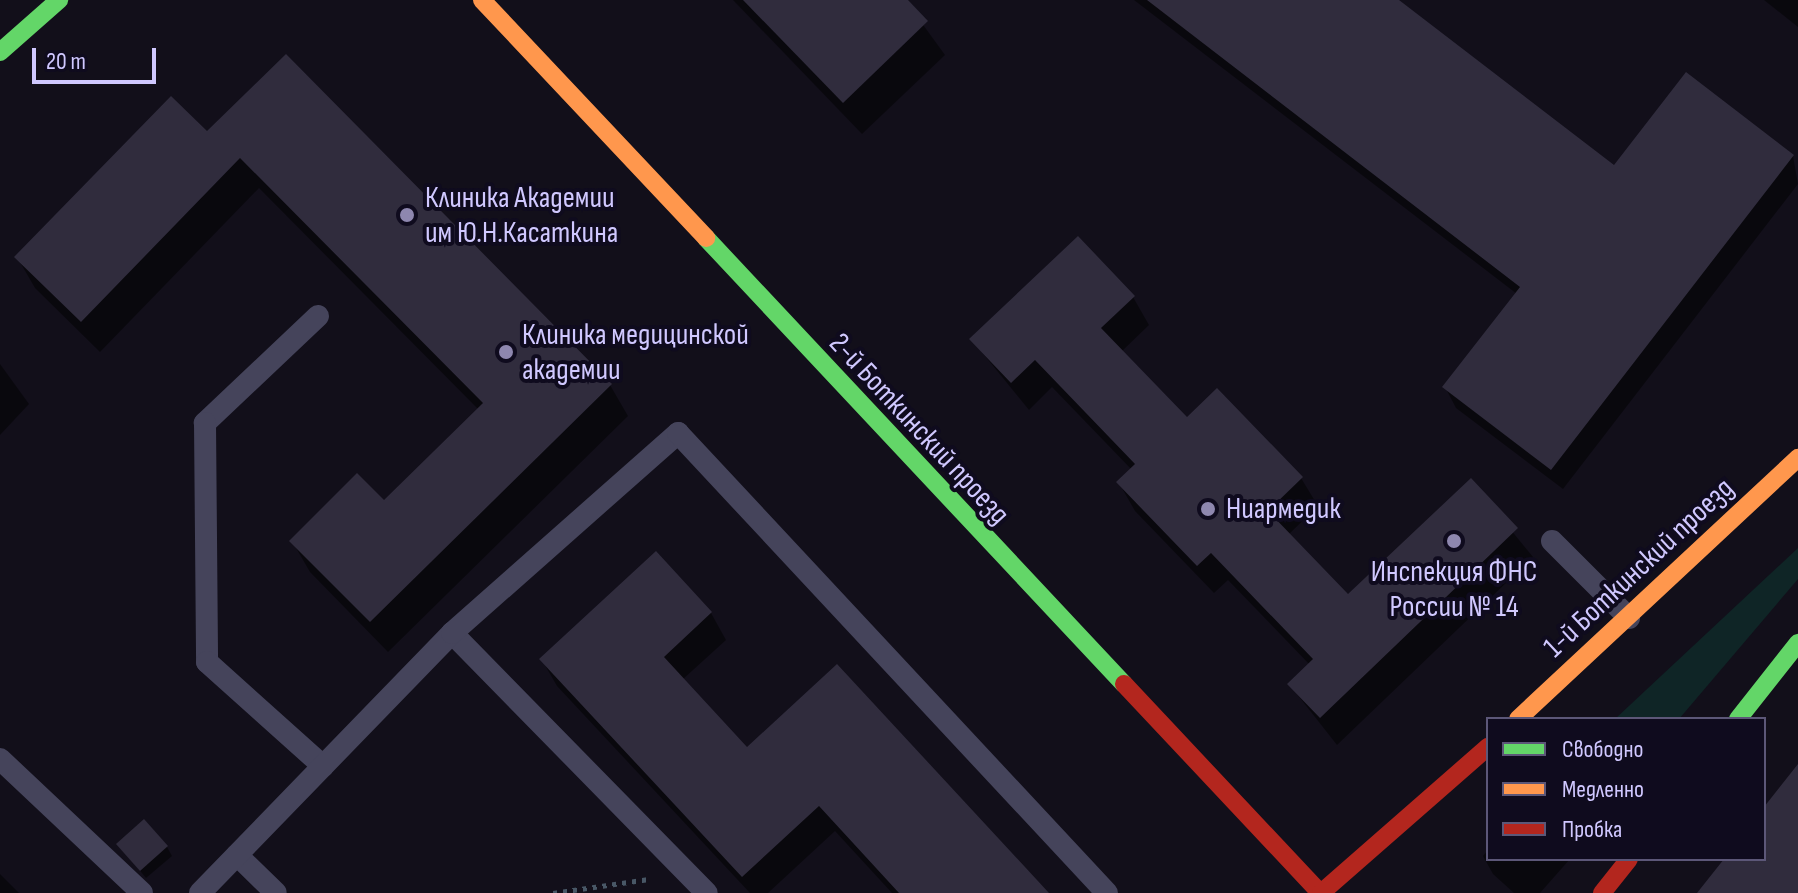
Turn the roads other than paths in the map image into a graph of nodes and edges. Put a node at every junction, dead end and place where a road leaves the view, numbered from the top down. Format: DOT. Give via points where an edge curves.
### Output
graph roads {
  1 [pos="59,0"];
  2 [pos="482,0"];
  3 [pos="0,52"];
  4 [pos="318,316"];
  5 [pos="1798,458"];
  6 [pos="1552,541"];
  7 [pos="1629,618"];
  8 [pos="452,633"];
  9 [pos="1798,643"];
  10 [pos="1520,717"];
  11 [pos="1740,717"];
  12 [pos="1486,749"];
  13 [pos="0,759"];
  14 [pos="323,766"];
  15 [pos="237,855"];
  16 [pos="1627,861"];
  17 [pos="142,893"];
  18 [pos="200,893"];
  19 [pos="276,893"];
  20 [pos="707,893"];
  21 [pos="1107,893"];
  22 [pos="1320,893"];
  23 [pos="1602,893"];
  1 -- 3 [label="street"];
  2 -- 22 [label="street, 2-й Боткинский проезд"];
  4 -- 14 [label="lane" via="205,423 206,598 207,662"];
  5 -- 7 [label="street, 1-й Боткинский проезд"];
  6 -- 7 [label="lane"];
  7 -- 10 [label="street, 1-й Боткинский проезд"];
  8 -- 14 [label="lane"];
  8 -- 20 [label="lane"];
  8 -- 21 [label="lane" via="678,433"];
  9 -- 11 [label="street"];
  12 -- 22 [label="street"];
  13 -- 17 [label="lane"];
  14 -- 15 [label="lane"];
  15 -- 18 [label="lane"];
  15 -- 19 [label="lane"];
  16 -- 23 [label="street"];
}
